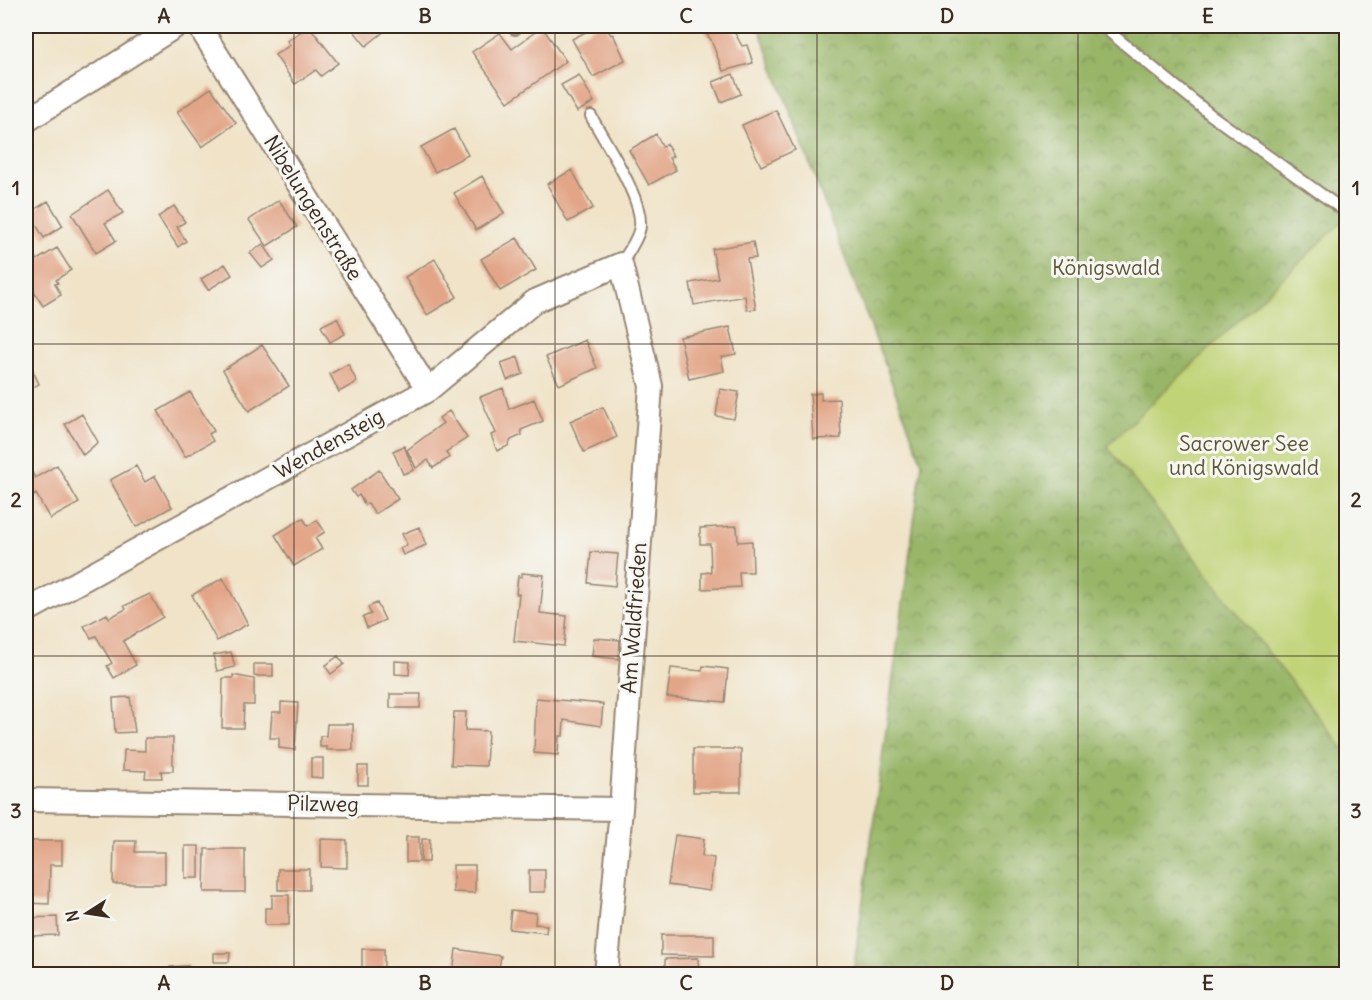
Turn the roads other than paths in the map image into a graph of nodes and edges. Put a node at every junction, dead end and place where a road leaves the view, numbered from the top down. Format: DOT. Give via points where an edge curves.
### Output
graph roads {
  1 [pos="176,26"];
  2 [pos="199,26"];
  3 [pos="1102,26"];
  4 [pos="591,116"];
  5 [pos="26,121"];
  6 [pos="1347,212"];
  7 [pos="621,264"];
  8 [pos="428,390"];
  9 [pos="26,611"];
  10 [pos="26,800"];
  11 [pos="621,809"];
  12 [pos="606,975"];
  1 -- 5 [label="street"];
  2 -- 8 [label="street, Nibelungenstraße"];
  3 -- 6 [label="lane" via="1211,115"];
  4 -- 7 [label="lane" via="641,218 639,231"];
  7 -- 8 [label="street, Wendensteig" via="535,301"];
  7 -- 11 [label="street, Am Waldfrieden" via="651,386"];
  8 -- 9 [label="street, Wendensteig"];
  10 -- 11 [label="street, Pilzweg"];
  11 -- 12 [label="street, Am Waldfrieden"];
}
